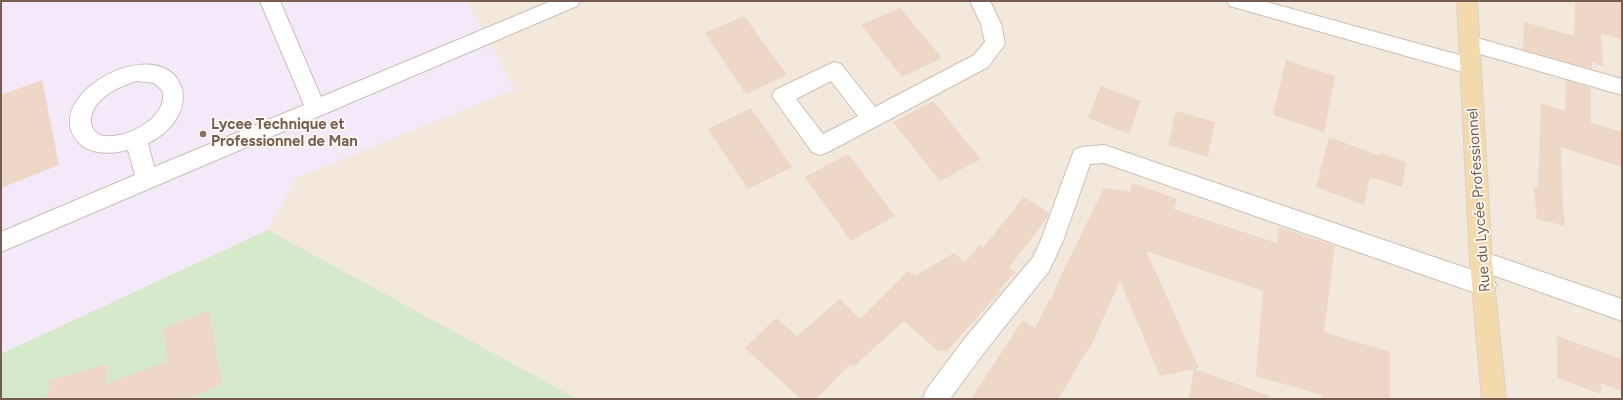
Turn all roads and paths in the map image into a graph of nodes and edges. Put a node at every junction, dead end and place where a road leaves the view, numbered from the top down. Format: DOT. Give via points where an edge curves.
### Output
graph roads {
  1 [pos="270,1"];
  2 [pos="570,1"];
  3 [pos="980,1"];
  4 [pos="1237,1"];
  5 [pos="1467,1"];
  6 [pos="1470,44"];
  7 [pos="1470,66"];
  8 [pos="1622,87"];
  9 [pos="316,109"];
  10 [pos="872,118"];
  11 [pos="136,139"];
  12 [pos="147,180"];
  13 [pos="1,242"];
  14 [pos="1481,261"];
  15 [pos="1484,285"];
  16 [pos="1622,310"];
  17 [pos="935,399"];
  18 [pos="1494,399"];
  1 -- 9 [label="street"];
  2 -- 9 [label="street"];
  3 -- 10 [label="street" via="991,24 995,44 981,61"];
  4 -- 7 [label="street"];
  5 -- 6 [label="main road, Rue du Lycée Professionnel"];
  6 -- 7 [label="main road, Rue du Lycée Professionnel"];
  6 -- 8 [label="street"];
  7 -- 14 [label="main road, Rue du Lycée Professionnel"];
  9 -- 12 [label="street"];
  11 -- 12 [label="street"];
  12 -- 13 [label="street"];
  14 -- 15 [label="main road, Rue du Lycée Professionnel"];
  14 -- 16 [label="street"];
  15 -- 17 [label="street" via="1104,154 1082,156 1042,264 974,346"];
  15 -- 18 [label="main road, Rue du Lycée Professionnel"];
}
